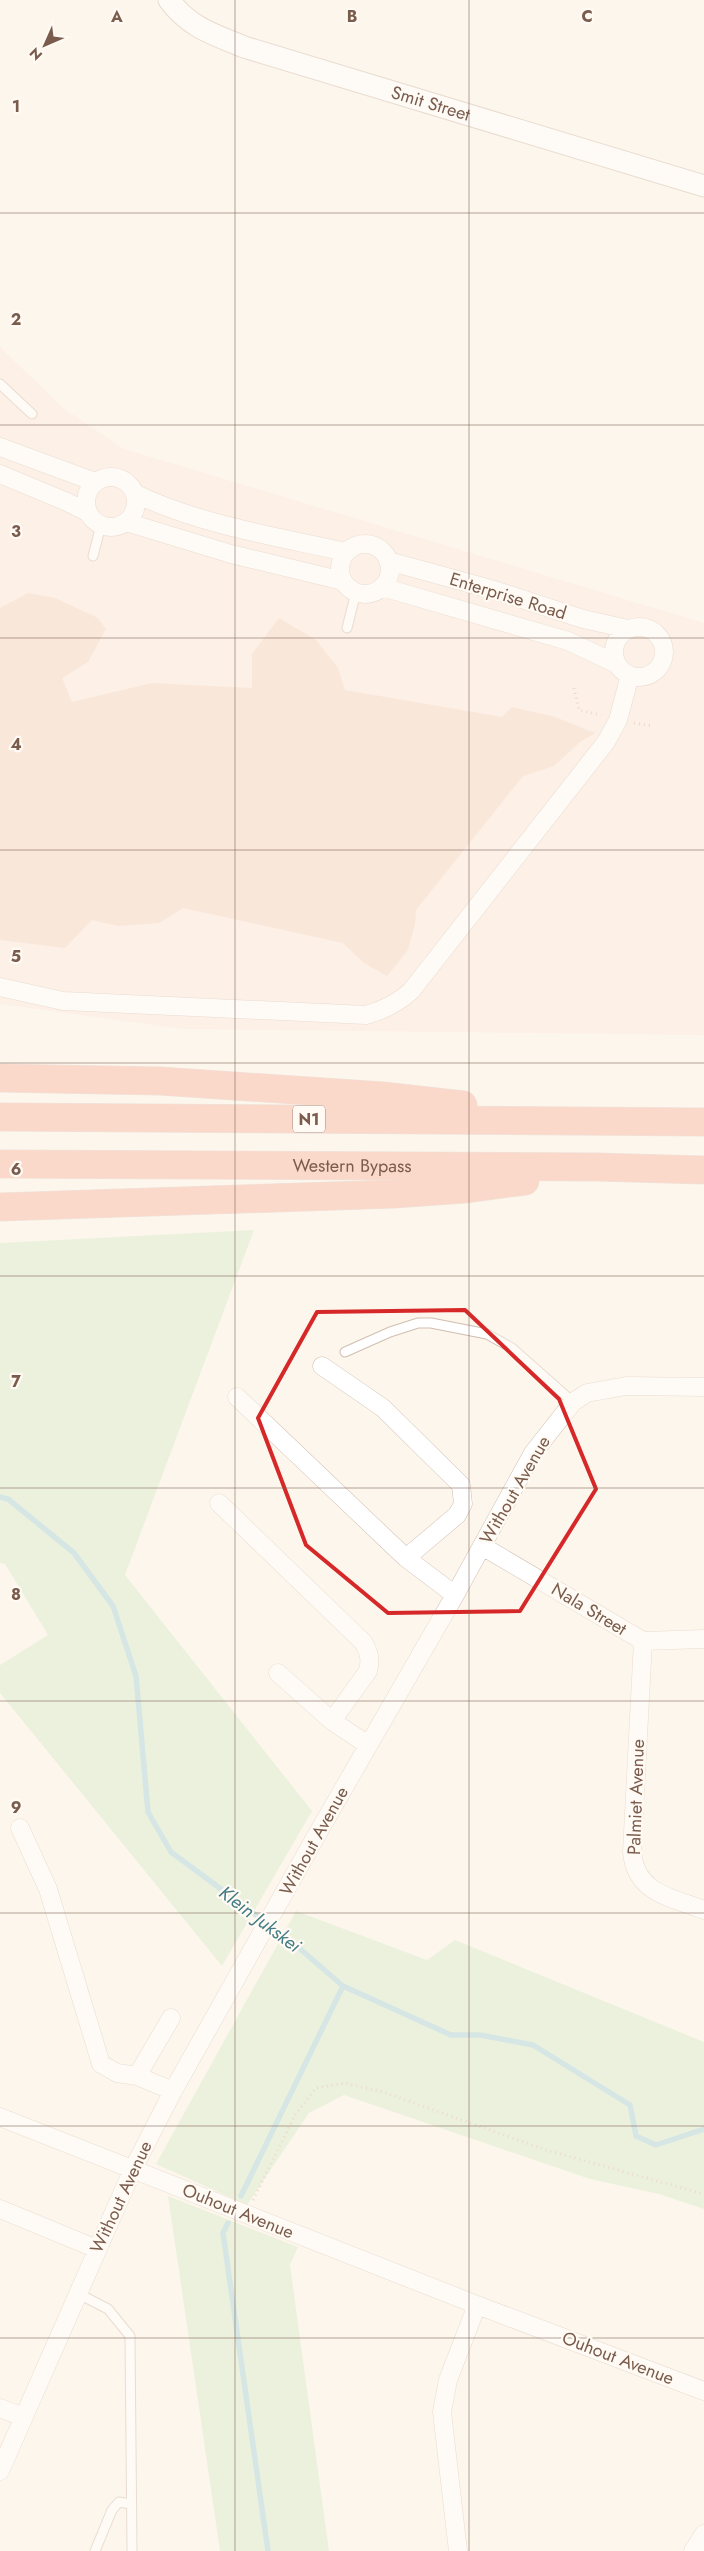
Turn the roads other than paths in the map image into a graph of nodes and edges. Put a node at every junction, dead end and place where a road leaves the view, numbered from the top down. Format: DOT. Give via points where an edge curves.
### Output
graph roads {
  1 [pos="168,0"];
  2 [pos="704,186"];
  3 [pos="0,384"];
  4 [pos="32,414"];
  5 [pos="0,447"];
  6 [pos="0,474"];
  7 [pos="95,482"];
  8 [pos="134,494"];
  9 [pos="95,519"];
  10 [pos="126,522"];
  11 [pos="346,552"];
  12 [pos="93,556"];
  13 [pos="388,561"];
  14 [pos="349,587"];
  15 [pos="382,587"];
  16 [pos="347,628"];
  17 [pos="628,629"];
  18 [pos="624,670"];
  19 [pos="0,987"];
  20 [pos="0,1078"];
  21 [pos="0,1117"];
  22 [pos="619,1122"];
  23 [pos="704,1122"];
  24 [pos="0,1164"];
  25 [pos="598,1167"];
  26 [pos="704,1170"];
  27 [pos="0,1207"];
  28 [pos="345,1352"];
  29 [pos="322,1366"];
  30 [pos="704,1386"];
  31 [pos="237,1397"];
  32 [pos="574,1402"];
  33 [pos="219,1503"];
  34 [pos="482,1546"];
  35 [pos="406,1558"];
  36 [pos="455,1595"];
  37 [pos="704,1639"];
  38 [pos="643,1641"];
  39 [pos="278,1673"];
  40 [pos="332,1721"];
  41 [pos="368,1745"];
  42 [pos="20,1828"];
  43 [pos="704,1910"];
  44 [pos="171,2018"];
  45 [pos="137,2076"];
  46 [pos="173,2091"];
  47 [pos="0,2117"];
  48 [pos="133,2169"];
  49 [pos="0,2209"];
  50 [pos="96,2249"];
  51 [pos="77,2293"];
  52 [pos="476,2304"];
  53 [pos="704,2391"];
  54 [pos="0,2408"];
  55 [pos="23,2416"];
  56 [pos="0,2472"];
  57 [pos="132,2504"];
  58 [pos="704,2534"];
  59 [pos="95,2551"];
  60 [pos="132,2551"];
  61 [pos="458,2551"];
  62 [pos="693,2551"];
  1 -- 2 [label="street, Smit Street" via="188,22 244,47"];
  3 -- 4 [label="lane"];
  5 -- 7 [label="street"];
  6 -- 9 [label="street" via="67,502"];
  7 -- 8 [label="street" via="118,477 131,486"];
  7 -- 9 [label="street" via="86,496"];
  8 -- 10 [label="street" via="135,509"];
  8 -- 11 [label="street" via="239,528"];
  9 -- 10 [label="street" via="110,527"];
  9 -- 12 [label="lane"];
  10 -- 14 [label="street"];
  11 -- 13 [label="street" via="356,545 372,545 379,548"];
  11 -- 14 [label="street" via="340,564"];
  13 -- 15 [label="street" via="389,577"];
  13 -- 17 [label="street, Enterprise Road" via="502,592 583,619"];
  14 -- 15 [label="street" via="373,593"];
  14 -- 16 [label="lane"];
  15 -- 18 [label="street, Enterprise Road" via="568,640"];
  17 -- 18 [label="street" via="615,647"];
  17 -- 18 [label="street" via="639,627 654,631 663,644 664,660 654,672 639,677"];
  18 -- 19 [label="street" via="618,720 606,742 416,984 400,1001 387,1008 366,1015 63,1001"];
  20 -- 22 [label="highway" via="160,1081 373,1096"];
  21 -- 22 [label="highway, N1"];
  22 -- 23 [label="highway, N1"];
  24 -- 25 [label="highway, Western Bypass"];
  25 -- 26 [label="highway, Western Bypass"];
  25 -- 27 [label="highway" via="456,1190"];
  28 -- 32 [label="lane" via="418,1323 486,1334 512,1348"];
  29 -- 35 [label="street" via="383,1408 461,1486 463,1504 457,1515"];
  30 -- 32 [label="street, Without Avenue" via="618,1387 587,1393"];
  31 -- 35 [label="street"];
  32 -- 34 [label="street, Without Avenue" via="533,1453"];
  33 -- 40 [label="street" via="363,1642 368,1651 370,1662 364,1680"];
  34 -- 36 [label="street, Without Avenue"];
  34 -- 38 [label="street, Nala Street"];
  35 -- 36 [label="street"];
  36 -- 41 [label="street, Without Avenue"];
  37 -- 38 [label="street, Nala Street"];
  38 -- 43 [label="street, Palmiet Avenue" via="633,1865 648,1888"];
  39 -- 40 [label="street"];
  40 -- 41 [label="street"];
  41 -- 46 [label="street, Without Avenue"];
  42 -- 45 [label="street" via="48,1889 100,2064 117,2073"];
  44 -- 45 [label="street"];
  45 -- 46 [label="street"];
  46 -- 48 [label="street, Without Avenue"];
  47 -- 48 [label="street, Ouhout Avenue"];
  48 -- 50 [label="street, Without Avenue"];
  48 -- 52 [label="street, Ouhout Avenue"];
  49 -- 50 [label="street"];
  50 -- 51 [label="street, Without Avenue"];
  51 -- 55 [label="street, Without Avenue"];
  51 -- 57 [label="lane" via="108,2309 130,2336"];
  52 -- 53 [label="street, Ouhout Avenue"];
  52 -- 61 [label="street" via="448,2380 442,2412"];
  54 -- 55 [label="street"];
  55 -- 56 [label="street, Without Avenue"];
  57 -- 59 [label="lane" via="119,2502 112,2510"];
  57 -- 60 [label="lane"];
  58 -- 62 [label="street"];
}
